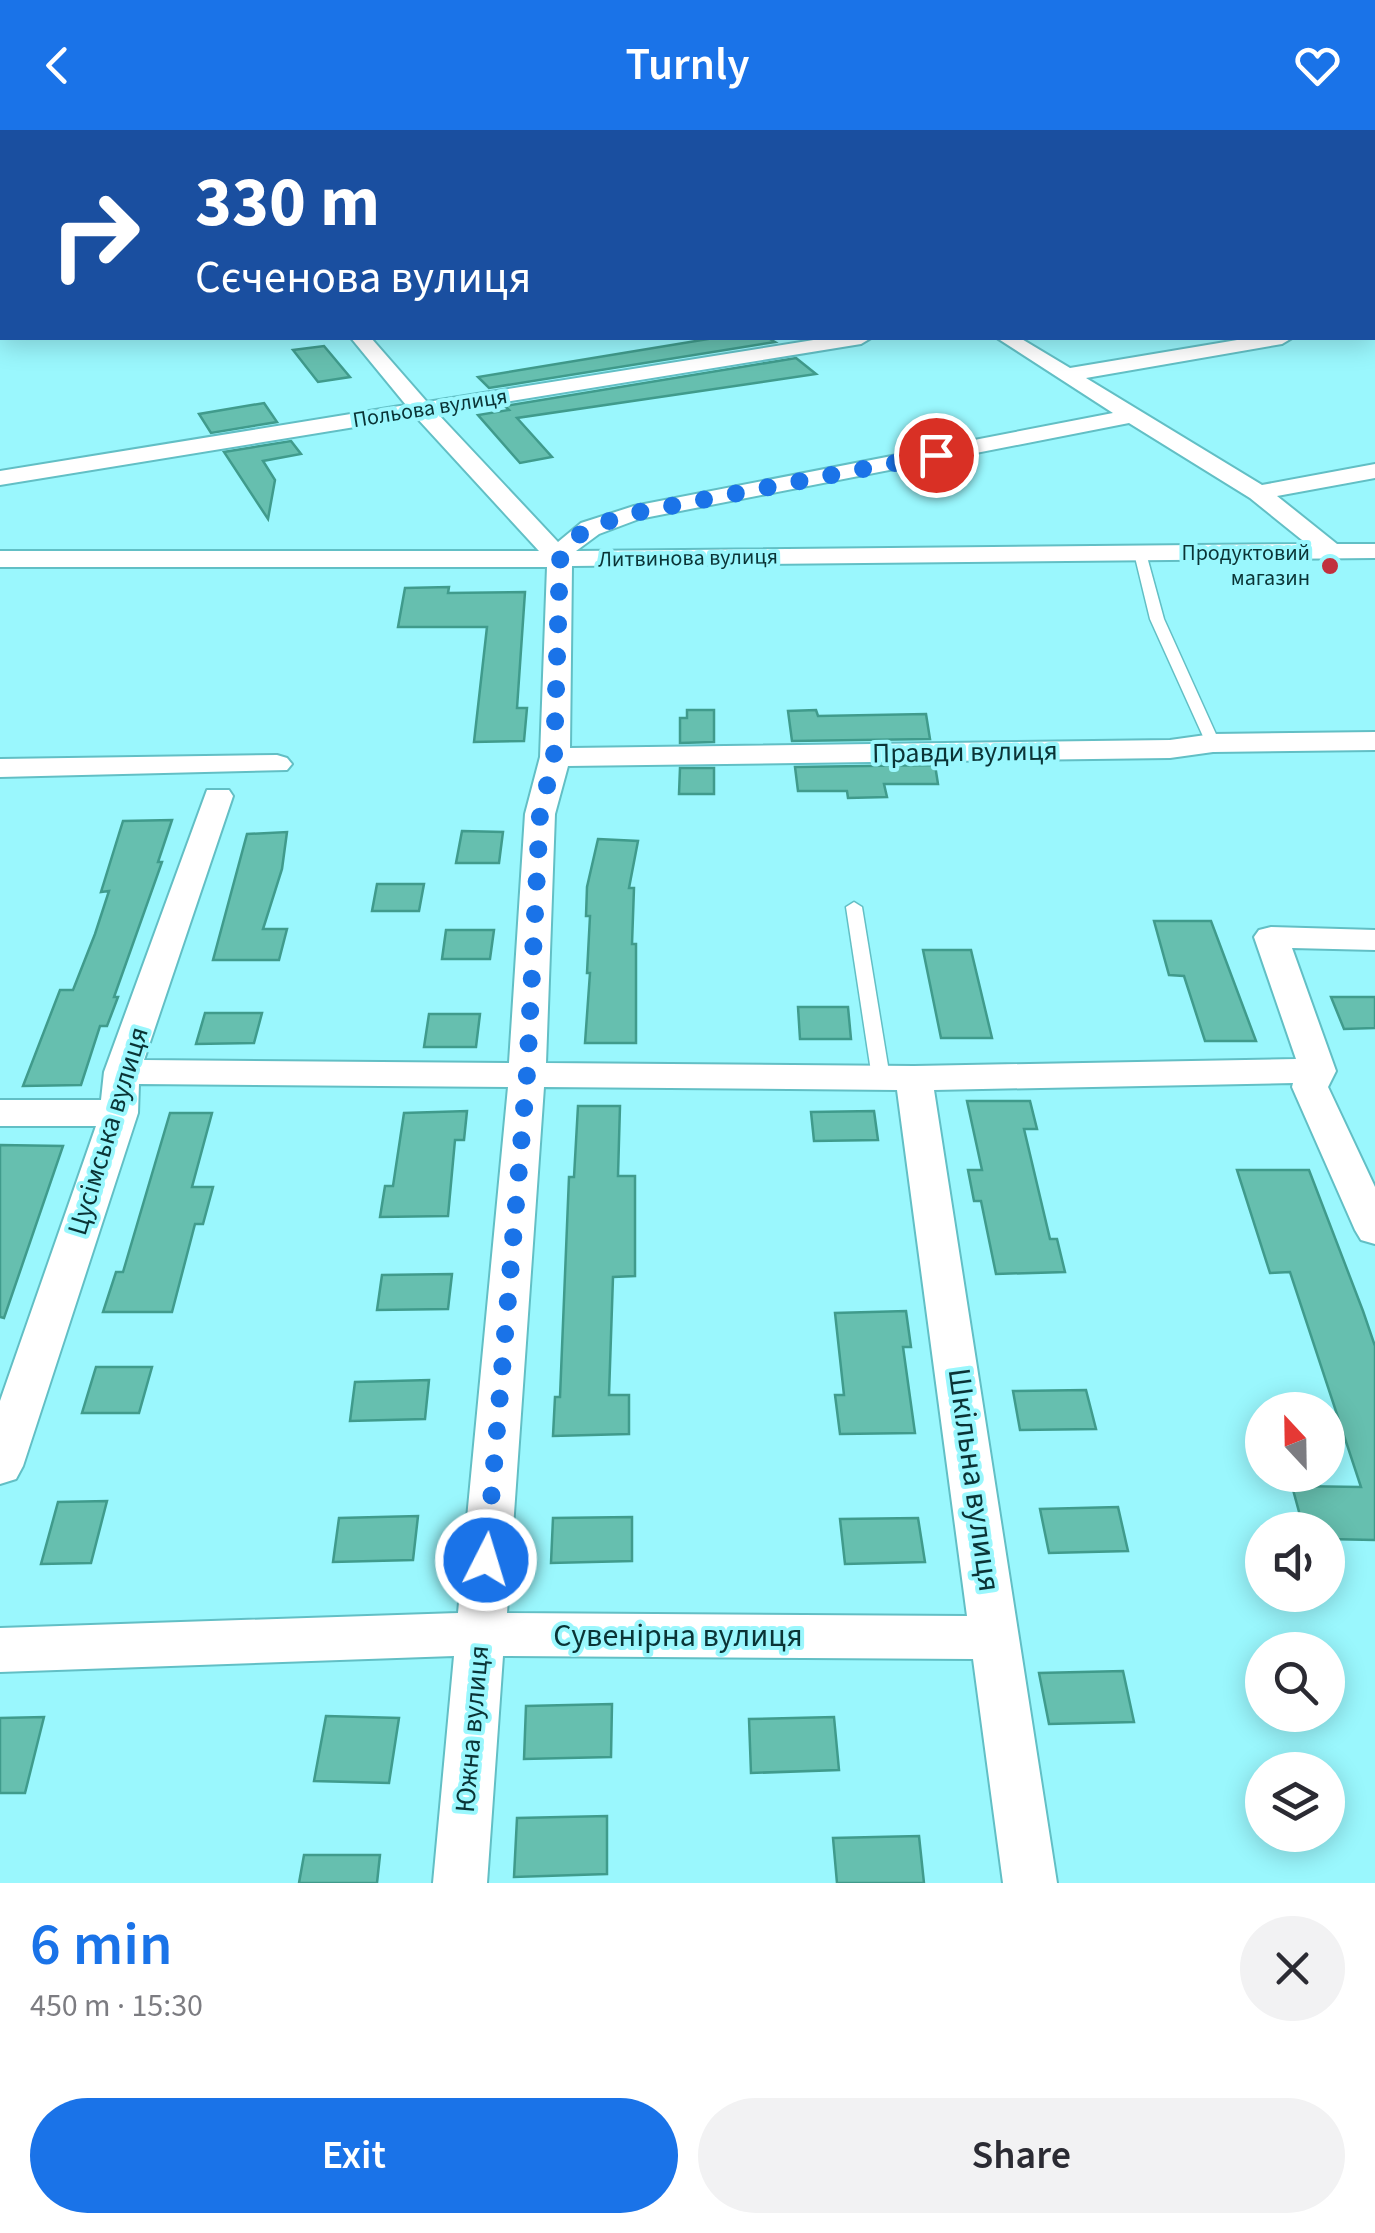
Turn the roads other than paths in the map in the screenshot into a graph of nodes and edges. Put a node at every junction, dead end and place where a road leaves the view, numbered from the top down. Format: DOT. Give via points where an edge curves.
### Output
graph roads {
  1 [pos="363,340"];
  2 [pos="849,340"];
  3 [pos="1011,340"];
  4 [pos="1270,340"];
  5 [pos="1065,375"];
  6 [pos="421,409"];
  7 [pos="1129,416"];
  8 [pos="1375,471"];
  9 [pos="0,478"];
  10 [pos="1258,494"];
  11 [pos="1375,551"];
  12 [pos="1332,552"];
  13 [pos="1140,554"];
  14 [pos="0,559"];
  15 [pos="560,560"];
  16 [pos="1375,741"];
  17 [pos="1213,743"];
  18 [pos="554,757"];
  19 [pos="276,764"];
  20 [pos="0,768"];
  21 [pos="218,796"];
  22 [pos="854,907"];
  23 [pos="1375,940"];
  24 [pos="1318,1071"];
  25 [pos="122,1072"];
  26 [pos="527,1074"];
  27 [pos="898,1078"];
  28 [pos="0,1113"];
  29 [pos="118,1113"];
  30 [pos="1375,1230"];
  31 [pos="0,1466"];
  32 [pos="480,1634"];
  33 [pos="997,1638"];
  34 [pos="0,1650"];
  35 [pos="460,1883"];
  36 [pos="1030,1883"];
  1 -- 6 [label="street"];
  2 -- 6 [label="street, Польова вулиця"];
  3 -- 5 [label="street"];
  4 -- 5 [label="street"];
  5 -- 7 [label="street"];
  6 -- 9 [label="street, Польова вулиця"];
  6 -- 15 [label="street"];
  7 -- 10 [label="street"];
  7 -- 15 [label="street" via="634,513 566,542"];
  8 -- 10 [label="street"];
  10 -- 12 [label="street"];
  11 -- 12 [label="street, Литвинова вулиця"];
  12 -- 13 [label="street, Литвинова вулиця"];
  13 -- 15 [label="street, Литвинова вулиця"];
  13 -- 17 [label="lane" via="1157,620"];
  14 -- 15 [label="street, Литвинова вулиця"];
  15 -- 18 [label="street, Южна вулиця"];
  16 -- 17 [label="street, Правди вулиця"];
  17 -- 18 [label="street, Правди вулиця" via="1170,749"];
  18 -- 26 [label="street, Южна вулиця" via="540,814"];
  19 -- 20 [label="street"];
  21 -- 25 [label="street, Цусімська вулиця"];
  22 -- 27 [label="lane"];
  23 -- 24 [label="street" via="1271,937"];
  24 -- 27 [label="street"];
  24 -- 30 [label="street" via="1310,1087"];
  25 -- 26 [label="street"];
  25 -- 29 [label="street, Цусімська вулиця"];
  26 -- 27 [label="street"];
  26 -- 32 [label="street, Южна вулиця"];
  27 -- 33 [label="street, Шкільна вулиця"];
  28 -- 29 [label="street"];
  29 -- 31 [label="street, Цусімська вулиця"];
  32 -- 33 [label="street, Сувенірна вулиця"];
  32 -- 34 [label="street, Сувенірна вулиця"];
  32 -- 35 [label="street, Южна вулиця"];
  33 -- 36 [label="street, Шкільна вулиця"];
}
